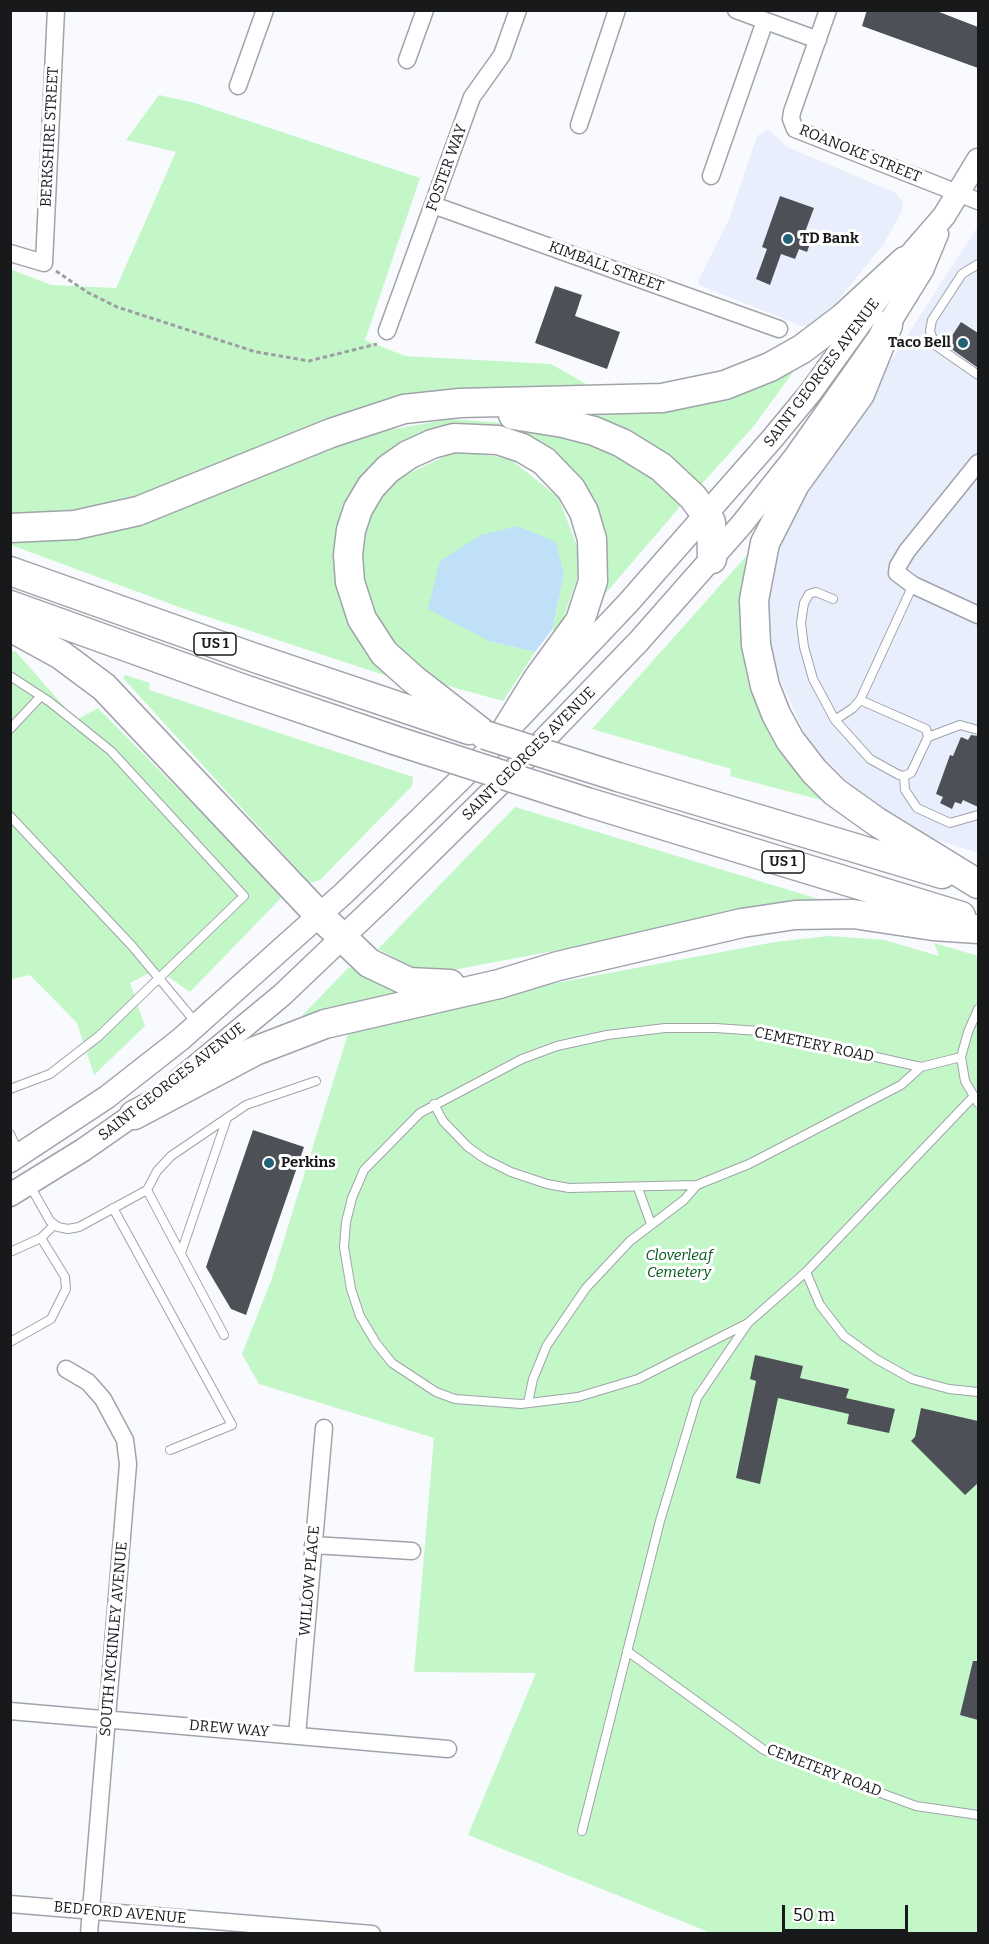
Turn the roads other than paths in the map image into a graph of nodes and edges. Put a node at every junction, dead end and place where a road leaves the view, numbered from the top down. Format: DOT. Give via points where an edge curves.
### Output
graph roads {
  1 [pos="56,10"];
  2 [pos="265,10"];
  3 [pos="425,10"];
  4 [pos="518,10"];
  5 [pos="617,10"];
  6 [pos="736,10"];
  7 [pos="828,10"];
  8 [pos="765,21"];
  9 [pos="818,40"];
  10 [pos="407,60"];
  11 [pos="238,86"];
  12 [pos="579,125"];
  13 [pos="978,160"];
  14 [pos="711,176"];
  15 [pos="968,197"];
  16 [pos="433,205"];
  17 [pos="944,216"];
  18 [pos="10,253"];
  19 [pos="905,261"];
  20 [pos="978,264"];
  21 [pos="888,326"];
  22 [pos="779,329"];
  23 [pos="387,331"];
  24 [pos="978,375"];
  25 [pos="371,421"];
  26 [pos="978,463"];
  27 [pos="707,515"];
  28 [pos="10,528"];
  29 [pos="712,559"];
  30 [pos="10,570"];
  31 [pos="913,585"];
  32 [pos="833,599"];
  33 [pos="10,604"];
  34 [pos="978,615"];
  35 [pos="10,627"];
  36 [pos="10,676"];
  37 [pos="41,696"];
  38 [pos="860,700"];
  39 [pos="425,701"];
  40 [pos="835,720"];
  41 [pos="10,729"];
  42 [pos="978,730"];
  43 [pos="495,734"];
  44 [pos="928,737"];
  45 [pos="904,776"];
  46 [pos="978,815"];
  47 [pos="10,816"];
  48 [pos="978,884"];
  49 [pos="319,915"];
  50 [pos="978,923"];
  51 [pos="978,929"];
  52 [pos="342,938"];
  53 [pos="286,944"];
  54 [pos="558,966"];
  55 [pos="157,978"];
  56 [pos="282,995"];
  57 [pos="978,1009"];
  58 [pos="197,1025"];
  59 [pos="961,1057"];
  60 [pos="921,1067"];
  61 [pos="316,1081"];
  62 [pos="10,1089"];
  63 [pos="976,1100"];
  64 [pos="434,1104"];
  65 [pos="134,1115"];
  66 [pos="227,1118"];
  67 [pos="10,1134"];
  68 [pos="15,1158"];
  69 [pos="697,1185"];
  70 [pos="638,1188"];
  71 [pos="20,1189"];
  72 [pos="147,1190"];
  73 [pos="113,1208"];
  74 [pos="651,1224"];
  75 [pos="54,1225"];
  76 [pos="41,1238"];
  77 [pos="10,1252"];
  78 [pos="181,1253"];
  79 [pos="806,1272"];
  80 [pos="748,1323"];
  81 [pos="224,1335"];
  82 [pos="10,1342"];
  83 [pos="66,1369"];
  84 [pos="978,1392"];
  85 [pos="528,1403"];
  86 [pos="324,1428"];
  87 [pos="170,1450"];
  88 [pos="313,1545"];
  89 [pos="412,1551"];
  90 [pos="627,1651"];
  91 [pos="10,1711"];
  92 [pos="108,1719"];
  93 [pos="297,1734"];
  94 [pos="448,1749"];
  95 [pos="978,1815"];
  96 [pos="582,1831"];
  97 [pos="10,1904"];
  98 [pos="91,1911"];
  99 [pos="89,1934"];
  100 [pos="372,1934"];
  1 -- 18 [label="street, BERKSHIRE STREET" via="44,263"];
  2 -- 11 [label="street"];
  3 -- 10 [label="street"];
  4 -- 16 [label="street, FOSTER WAY" via="502,55 472,97"];
  5 -- 12 [label="street"];
  6 -- 8 [label="street"];
  7 -- 9 [label="street, ROANOKE STREET"];
  8 -- 9 [label="street"];
  8 -- 14 [label="street"];
  9 -- 15 [label="street, ROANOKE STREET" via="792,112 795,129"];
  13 -- 15 [label="main road, SAINT GEORGES AVENUE"];
  15 -- 17 [label="main road, SAINT GEORGES AVENUE"];
  16 -- 22 [label="street, KIMBALL STREET"];
  16 -- 23 [label="street, FOSTER WAY"];
  17 -- 19 [label="main road, SAINT GEORGES AVENUE"];
  17 -- 21 [label="main road, SAINT GEORGES AVENUE" via="922,270"];
  19 -- 25 [label="highway" via="843,318 802,349 725,385 662,398 441,404 404,409"];
  19 -- 27 [label="main road, SAINT GEORGES AVENUE" via="810,393"];
  20 -- 24 [label="lane" via="962,273 932,320 930,331 935,345"];
  21 -- 29 [label="main road, SAINT GEORGES AVENUE" via="795,457"];
  21 -- 48 [label="highway" via="860,394 795,484 765,543 754,600 758,659 783,727 824,781 877,822"];
  25 -- 27 [label="highway" via="473,413 527,417 579,427 622,443 661,467"];
  25 -- 28 [label="highway" via="122,515 58,527"];
  26 -- 31 [label="street" via="898,566 897,573"];
  27 -- 29 [label="highway" via="712,530"];
  27 -- 43 [label="main road, SAINT GEORGES AVENUE" via="600,634"];
  29 -- 52 [label="main road, SAINT GEORGES AVENUE" via="532,752"];
  30 -- 39 [label="highway, US 1"];
  31 -- 34 [label="street"];
  31 -- 38 [label="lane"];
  32 -- 40 [label="lane" via="816,592 809,594 801,623 813,679"];
  33 -- 50 [label="highway, US 1, bridge" via="394,740"];
  35 -- 49 [label="highway" via="61,655 104,687"];
  36 -- 37 [label="lane"];
  37 -- 41 [label="lane"];
  37 -- 55 [label="lane" via="111,751 244,896"];
  38 -- 40 [label="lane"];
  38 -- 44 [label="lane" via="926,729"];
  39 -- 43 [label="highway"];
  39 -- 43 [label="highway" via="362,619 348,568 349,543 355,518 378,478 398,462 419,449 454,438 488,438 543,461 571,489 589,525 594,567 579,621"];
  40 -- 45 [label="lane" via="870,759"];
  42 -- 44 [label="lane" via="960,725"];
  43 -- 48 [label="highway, US 1, bridge" via="618,777"];
  43 -- 49 [label="main road, SAINT GEORGES AVENUE" via="464,776"];
  44 -- 45 [label="lane" via="910,773"];
  45 -- 46 [label="lane" via="905,790 917,808 950,823"];
  47 -- 55 [label="lane" via="133,947"];
  49 -- 52 [label="highway"];
  49 -- 53 [label="main road, SAINT GEORGES AVENUE"];
  51 -- 54 [label="highway" via="854,914 795,915 742,923"];
  52 -- 54 [label="highway" via="378,969 421,984 446,984"];
  52 -- 56 [label="main road, SAINT GEORGES AVENUE"];
  53 -- 56 [label="main road" via="293,966"];
  53 -- 58 [label="main road, SAINT GEORGES AVENUE"];
  54 -- 65 [label="highway" via="300,1032 245,1056"];
  55 -- 58 [label="lane"];
  55 -- 62 [label="lane" via="99,1036 50,1074"];
  56 -- 65 [label="main road, SAINT GEORGES AVENUE"];
  57 -- 59 [label="lane, CEMETERY ROAD"];
  58 -- 68 [label="main road, SAINT GEORGES AVENUE" via="114,1092"];
  59 -- 60 [label="lane, CEMETERY ROAD"];
  59 -- 63 [label="lane, CEMETERY ROAD" via="965,1081"];
  60 -- 64 [label="lane, CEMETERY ROAD" via="759,1031 665,1028 557,1046 522,1059"];
  60 -- 69 [label="lane, CEMETERY ROAD" via="901,1085 749,1164"];
  61 -- 66 [label="lane" via="246,1105"];
  63 -- 79 [label="lane, CEMETERY ROAD"];
  64 -- 70 [label="lane, CEMETERY ROAD" via="442,1121 468,1147 511,1172 569,1188"];
  64 -- 85 [label="lane, CEMETERY ROAD" via="420,1113 364,1170 346,1222 344,1247 351,1289 360,1316 376,1343 392,1363 414,1379 455,1399"];
  65 -- 71 [label="main road, SAINT GEORGES AVENUE"];
  66 -- 72 [label="lane" via="171,1156"];
  66 -- 78 [label="lane"];
  67 -- 68 [label="lane"];
  69 -- 70 [label="lane, CEMETERY ROAD"];
  69 -- 74 [label="lane, CEMETERY ROAD" via="684,1200"];
  70 -- 74 [label="lane"];
  71 -- 75 [label="lane"];
  72 -- 73 [label="lane"];
  72 -- 78 [label="lane"];
  73 -- 75 [label="lane" via="79,1227"];
  73 -- 87 [label="lane" via="232,1425"];
  74 -- 85 [label="lane, CEMETERY ROAD" via="607,1263 563,1319 539,1360"];
  75 -- 76 [label="lane"];
  76 -- 77 [label="lane"];
  76 -- 82 [label="lane" via="65,1277 66,1289 51,1319"];
  78 -- 81 [label="lane"];
  79 -- 80 [label="lane, CEMETERY ROAD"];
  79 -- 84 [label="lane" via="820,1305 844,1336 876,1359 912,1379"];
  80 -- 85 [label="lane, CEMETERY ROAD" via="638,1379 578,1397"];
  80 -- 90 [label="lane, CEMETERY ROAD" via="696,1398 662,1511"];
  83 -- 92 [label="street, SOUTH MCKINLEY AVENUE" via="96,1390 119,1428 127,1452"];
  86 -- 88 [label="street, WILLOW PLACE"];
  88 -- 89 [label="street"];
  88 -- 93 [label="street, WILLOW PLACE"];
  90 -- 95 [label="lane, CEMETERY ROAD" via="764,1750 916,1806"];
  90 -- 96 [label="lane, CEMETERY ROAD"];
  91 -- 92 [label="street, DREW WAY"];
  92 -- 93 [label="street, DREW WAY"];
  92 -- 98 [label="street, SOUTH MCKINLEY AVENUE"];
  93 -- 94 [label="street, DREW WAY"];
  97 -- 98 [label="street, BEDFORD AVENUE"];
  98 -- 99 [label="street, SOUTH MCKINLEY AVENUE"];
  98 -- 100 [label="street, BEDFORD AVENUE"];
}
